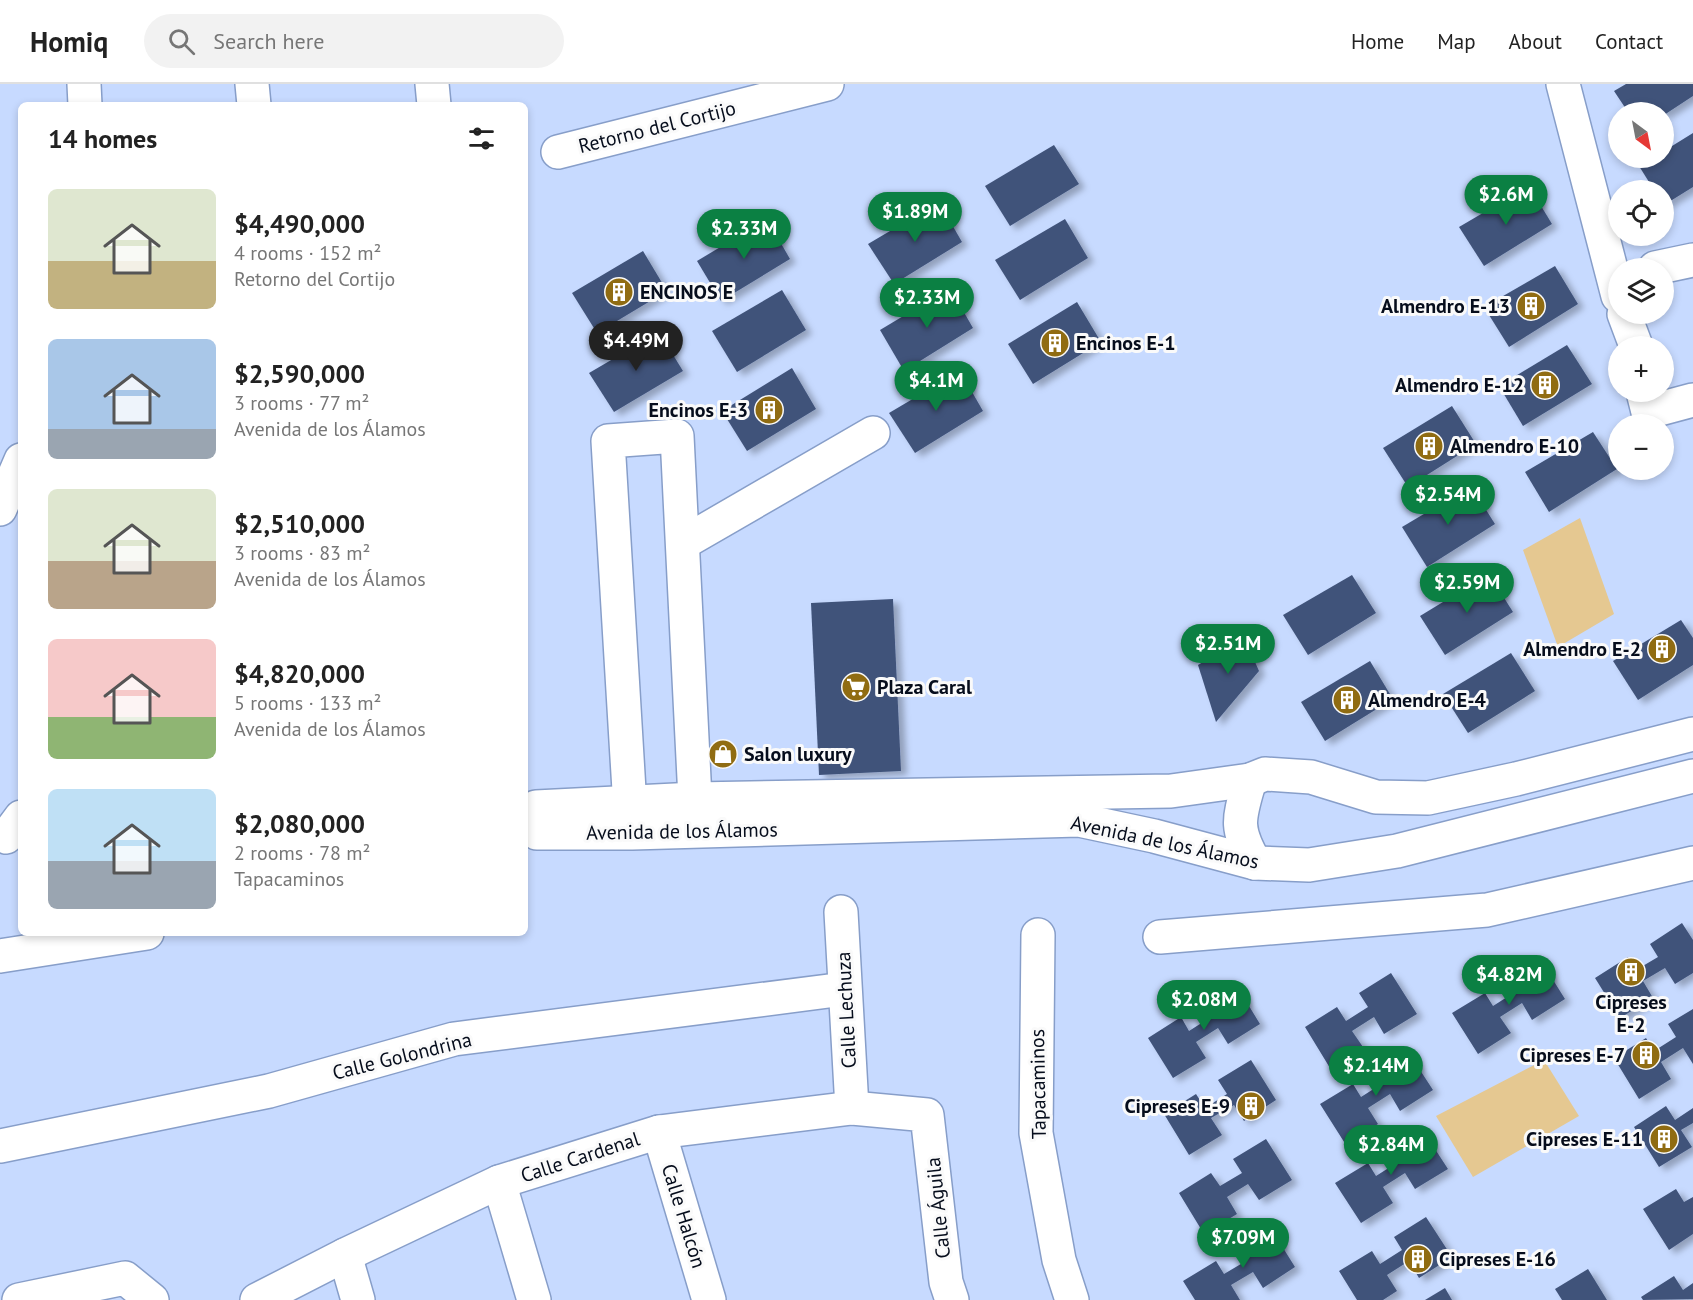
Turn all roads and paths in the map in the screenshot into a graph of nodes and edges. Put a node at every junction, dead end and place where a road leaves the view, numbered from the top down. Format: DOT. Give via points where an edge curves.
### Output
graph roads {
  1 [pos="84,84"];
  2 [pos="252,84"];
  3 [pos="432,84"];
  4 [pos="827,84"];
  5 [pos="1563,84"];
  6 [pos="85,102"];
  7 [pos="254,102"];
  8 [pos="434,102"];
  9 [pos="558,152"];
  10 [pos="1610,258"];
  11 [pos="1693,260"];
  12 [pos="1674,264"];
  13 [pos="1693,400"];
  14 [pos="1646,402"];
  15 [pos="873,433"];
  16 [pos="18,467"];
  17 [pos="0,509"];
  18 [pos="683,543"];
  19 [pos="1693,734"];
  20 [pos="1693,777"];
  21 [pos="1250,780"];
  22 [pos="695,799"];
  23 [pos="528,814"];
  24 [pos="630,818"];
  25 [pos="528,824"];
  26 [pos="1693,862"];
  27 [pos="1255,863"];
  28 [pos="841,912"];
  29 [pos="1038,935"];
  30 [pos="128,936"];
  31 [pos="1160,937"];
  32 [pos="0,956"];
  33 [pos="844,989"];
  34 [pos="852,1108"];
  35 [pos="927,1114"];
  36 [pos="659,1132"];
  37 [pos="0,1146"];
  38 [pos="499,1182"];
  39 [pos="345,1255"];
  40 [pos="19,1300"];
  41 [pos="152,1300"];
  42 [pos="257,1300"];
  43 [pos="358,1300"];
  44 [pos="534,1300"];
  45 [pos="709,1300"];
  46 [pos="952,1300"];
  47 [pos="1072,1300"];
  1 -- 6 [label="street"];
  2 -- 7 [label="street"];
  3 -- 8 [label="street"];
  4 -- 9 [label="street, Retorno del Cortijo"];
  5 -- 10 [label="street"];
  11 -- 12 [label="street"];
  13 -- 14 [label="street" via="1648,412"];
  15 -- 18 [label="street"];
  16 -- 17 [label="street"];
  18 -- 22 [label="street"];
  18 -- 24 [label="street" via="677,435 608,441"];
  19 -- 21 [label="street, Avenida de los Álamos" via="1428,798 1376,797 1311,777 1264,774"];
  20 -- 27 [label="street, Avenida de los Álamos" via="1396,851 1308,865"];
  21 -- 22 [label="street, Avenida de los Álamos" via="1171,791"];
  21 -- 27 [label="street" via="1239,826"];
  22 -- 24 [label="street, Avenida de los Álamos"];
  23 -- 24 [label="street, Avenida de los Álamos" via="536,807"];
  24 -- 25 [label="street, Avenida de los Álamos" via="537,834"];
  24 -- 27 [label="street, Avenida de los Álamos" via="1079,820"];
  26 -- 31 [label="street" via="1487,910"];
  28 -- 33 [label="street, Calle Lechuza"];
  29 -- 47 [label="street, Tapacaminos" via="1036,1133 1059,1260"];
  30 -- 32 [label="street"];
  33 -- 34 [label="street, Calle Lechuza"];
  33 -- 37 [label="street, Calle Golondrina" via="454,1039 268,1091"];
  34 -- 35 [label="street, Calle Cardenal"];
  34 -- 36 [label="street, Calle Cardenal"];
  35 -- 46 [label="street, Calle Águila" via="946,1282"];
  36 -- 38 [label="street, Calle Cardenal"];
  36 -- 45 [label="street, Calle Halcón"];
  38 -- 39 [label="street, Calle Cardenal"];
  38 -- 44 [label="street"];
  39 -- 42 [label="street, Calle Cardenal"];
  39 -- 43 [label="street"];
  40 -- 41 [label="street" via="124,1278"];
}
